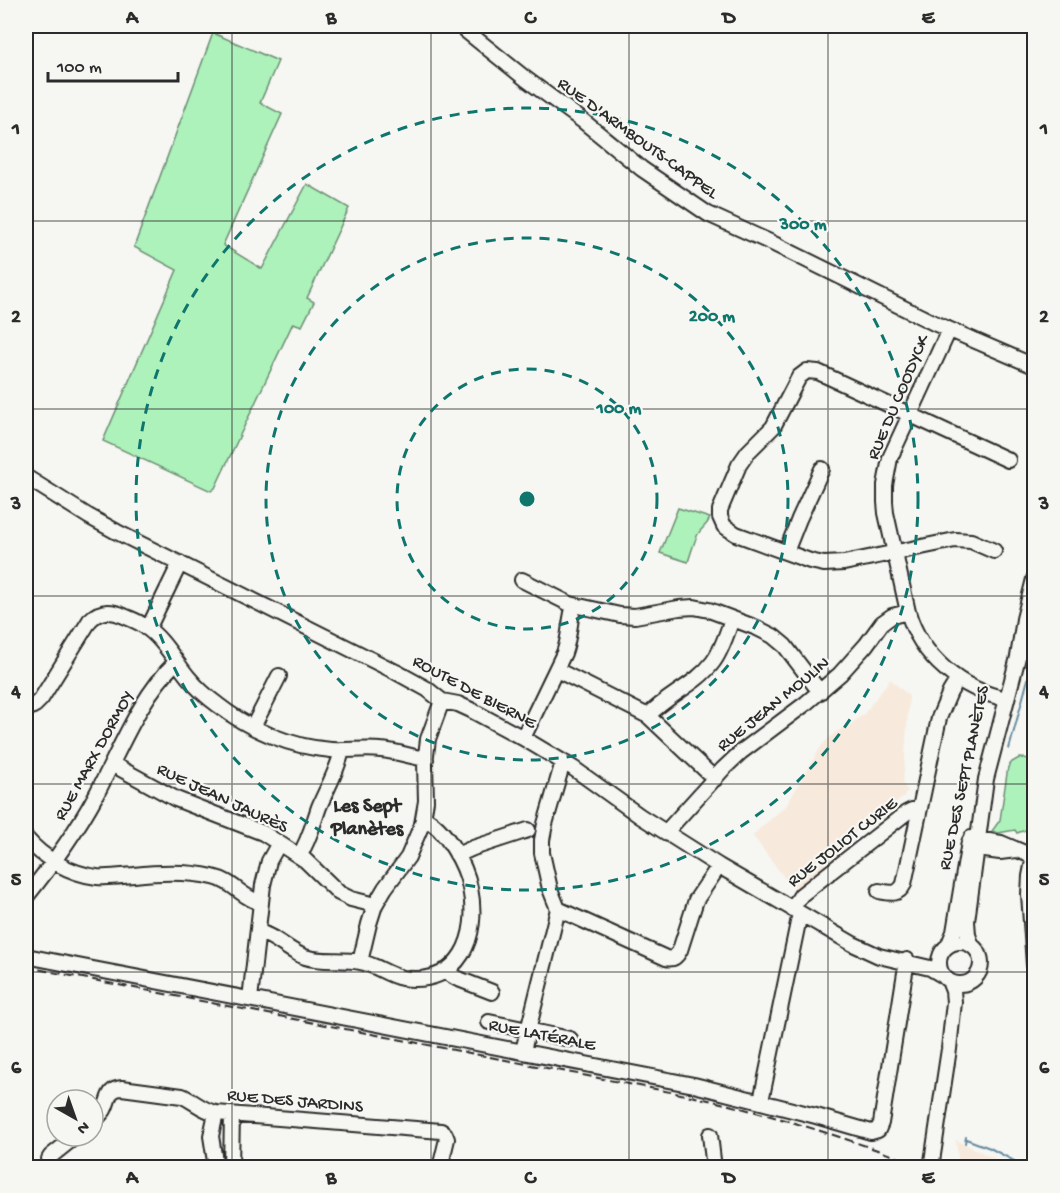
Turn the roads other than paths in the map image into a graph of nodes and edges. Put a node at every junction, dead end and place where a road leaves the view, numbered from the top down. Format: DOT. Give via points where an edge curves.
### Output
graph roads {
  1 [pos="460,26"];
  2 [pos="949,330"];
  3 [pos="1035,366"];
  4 [pos="910,414"];
  5 [pos="1008,460"];
  6 [pos="822,469"];
  7 [pos="26,477"];
  8 [pos="994,551"];
  9 [pos="786,552"];
  10 [pos="895,553"];
  11 [pos="180,563"];
  12 [pos="1035,579"];
  13 [pos="522,580"];
  14 [pos="574,605"];
  15 [pos="908,612"];
  16 [pos="732,619"];
  17 [pos="148,629"];
  18 [pos="176,662"];
  19 [pos="557,670"];
  20 [pos="279,676"];
  21 [pos="958,679"];
  22 [pos="819,692"];
  23 [pos="1003,698"];
  24 [pos="442,701"];
  25 [pos="26,710"];
  26 [pos="648,716"];
  27 [pos="253,727"];
  28 [pos="523,738"];
  29 [pos="342,750"];
  30 [pos="426,759"];
  31 [pos="563,762"];
  32 [pos="112,764"];
  33 [pos="715,778"];
  34 [pos="919,811"];
  35 [pos="424,818"];
  36 [pos="528,830"];
  37 [pos="666,832"];
  38 [pos="26,838"];
  39 [pos="279,843"];
  40 [pos="973,843"];
  41 [pos="457,855"];
  42 [pos="299,856"];
  43 [pos="1034,857"];
  44 [pos="54,861"];
  45 [pos="719,866"];
  46 [pos="879,891"];
  47 [pos="26,897"];
  48 [pos="261,903"];
  49 [pos="375,905"];
  50 [pos="558,909"];
  51 [pos="796,911"];
  52 [pos="258,932"];
  53 [pos="972,946"];
  54 [pos="945,950"];
  55 [pos="26,956"];
  56 [pos="903,961"];
  57 [pos="360,962"];
  58 [pos="1035,965"];
  59 [pos="444,971"];
  60 [pos="946,978"];
  61 [pos="969,982"];
  62 [pos="492,992"];
  63 [pos="250,999"];
  64 [pos="489,1022"];
  65 [pos="528,1030"];
  66 [pos="570,1039"];
  67 [pos="949,1049"];
  68 [pos="523,1051"];
  69 [pos="761,1101"];
  70 [pos="105,1106"];
  71 [pos="216,1113"];
  72 [pos="232,1114"];
  73 [pos="710,1135"];
  74 [pos="61,1148"];
  75 [pos="49,1167"];
  76 [pos="216,1167"];
  77 [pos="231,1167"];
  78 [pos="440,1167"];
  79 [pos="714,1167"];
  80 [pos="931,1167"];
  1 -- 2 [label="street, RUE D'ARMBOUTS-CAPPEL" via="642,170 702,211"];
  2 -- 3 [label="street, RUE D'ARMBOUTS-CAPPEL"];
  2 -- 4 [label="street, RUE DU COODYCK"];
  4 -- 5 [label="street"];
  4 -- 9 [label="street" via="818,372 811,370 799,377 773,427 740,465 720,510 720,521 736,534"];
  4 -- 10 [label="street, RUE DU COODYCK" via="890,458 886,479 885,502"];
  6 -- 9 [label="street"];
  7 -- 11 [label="street, ROUTE DE BIERNE" via="95,520"];
  8 -- 10 [label="street" via="959,540"];
  9 -- 10 [label="street" via="833,565"];
  10 -- 15 [label="street, RUE DU COODYCK"];
  11 -- 17 [label="street"];
  11 -- 24 [label="street, ROUTE DE BIERNE" via="423,686"];
  12 -- 23 [label="street, RUE DES SEPT PLANÈTES" via="1018,657"];
  13 -- 14 [label="street"];
  14 -- 16 [label="street" via="631,616 694,607"];
  14 -- 19 [label="street" via="567,644"];
  15 -- 21 [label="street, RUE DU COODYCK" via="925,648"];
  15 -- 22 [label="street, RUE JEAN MOULIN" via="882,623 846,669"];
  16 -- 22 [label="street" via="781,642"];
  16 -- 26 [label="street" via="711,665"];
  17 -- 18 [label="street"];
  17 -- 25 [label="street" via="115,613 94,616 41,699"];
  18 -- 27 [label="street" via="208,698"];
  18 -- 32 [label="street, RUE MARX DORMOY" via="144,702"];
  19 -- 26 [label="street"];
  19 -- 28 [label="street"];
  20 -- 27 [label="street"];
  21 -- 23 [label="street, RUE DU COODYCK" via="981,692"];
  21 -- 34 [label="street" via="939,718"];
  22 -- 33 [label="street, RUE JEAN MOULIN" via="747,747"];
  23 -- 40 [label="street, RUE DES SEPT PLANÈTES"];
  24 -- 28 [label="street, ROUTE DE BIERNE" via="467,708"];
  24 -- 30 [label="street"];
  26 -- 33 [label="street"];
  27 -- 29 [label="street" via="296,744"];
  28 -- 31 [label="street, ROUTE DE BIERNE"];
  29 -- 30 [label="street" via="380,750"];
  29 -- 42 [label="street"];
  30 -- 35 [label="street"];
  31 -- 37 [label="street, ROUTE DE BIERNE"];
  31 -- 50 [label="street" via="542,840 550,889"];
  32 -- 39 [label="street, RUE JEAN JAURÈS" via="176,799"];
  32 -- 44 [label="street, RUE MARX DORMOY"];
  33 -- 37 [label="street, RUE JEAN MOULIN"];
  34 -- 46 [label="street" via="904,885 894,894"];
  34 -- 51 [label="street, RUE JOLIOT CURIE" via="906,813 801,895"];
  35 -- 41 [label="street" via="438,828"];
  35 -- 49 [label="street" via="408,857"];
  36 -- 41 [label="street"];
  37 -- 45 [label="street, ROUTE DE BIERNE"];
  38 -- 44 [label="street"];
  39 -- 42 [label="street, RUE JEAN JAURÈS"];
  39 -- 48 [label="street" via="267,866"];
  40 -- 43 [label="street" via="1000,852 1017,850"];
  40 -- 53 [label="street, RUE DES SEPT PLANÈTES" via="967,921"];
  40 -- 54 [label="street, RUE DES SEPT PLANÈTES" via="955,929"];
  41 -- 59 [label="street" via="470,887 473,925 466,947"];
  42 -- 49 [label="street, RUE JEAN JAURÈS" via="339,893"];
  43 -- 58 [label="street" via="1029,894"];
  44 -- 47 [label="street, RUE MARX DORMOY"];
  44 -- 48 [label="street" via="96,877 160,872 212,876"];
  45 -- 50 [label="street" via="696,900 680,950 671,958"];
  45 -- 51 [label="street, ROUTE DE BIERNE"];
  48 -- 52 [label="street"];
  49 -- 57 [label="street"];
  50 -- 65 [label="street"];
  51 -- 56 [label="street, ROUTE DE BIERNE" via="866,950"];
  51 -- 69 [label="street"];
  52 -- 57 [label="street" via="310,959"];
  52 -- 63 [label="street"];
  53 -- 54 [label="street" via="957,942"];
  53 -- 61 [label="street" via="981,966"];
  54 -- 56 [label="street, ROUTE DE BIERNE" via="927,960"];
  54 -- 60 [label="street" via="939,964"];
  55 -- 63 [label="street, RUE LATÉRALE"];
  56 -- 60 [label="street, ROUTE DE BIERNE" via="930,968"];
  56 -- 69 [label="street, RUE LATÉRALE" via="878,1130 868,1132"];
  57 -- 59 [label="street" via="406,978 429,977"];
  59 -- 62 [label="street"];
  60 -- 61 [label="street" via="958,984"];
  60 -- 67 [label="street" via="954,999"];
  61 -- 67 [label="street" via="961,995"];
  63 -- 68 [label="street, RUE LATÉRALE"];
  64 -- 65 [label="street"];
  65 -- 66 [label="street"];
  65 -- 68 [label="street"];
  67 -- 80 [label="street"];
  68 -- 69 [label="street, RUE LATÉRALE"];
  70 -- 71 [label="street, RUE DES JARDINS" via="111,1093 119,1088 182,1096"];
  71 -- 72 [label="street, RUE DES JARDINS"];
  71 -- 76 [label="street" via="211,1131"];
  72 -- 77 [label="street"];
  72 -- 78 [label="street, RUE DES JARDINS" via="441,1131 447,1139"];
  73 -- 79 [label="street"];
  74 -- 75 [label="street" via="51,1156"];
}
